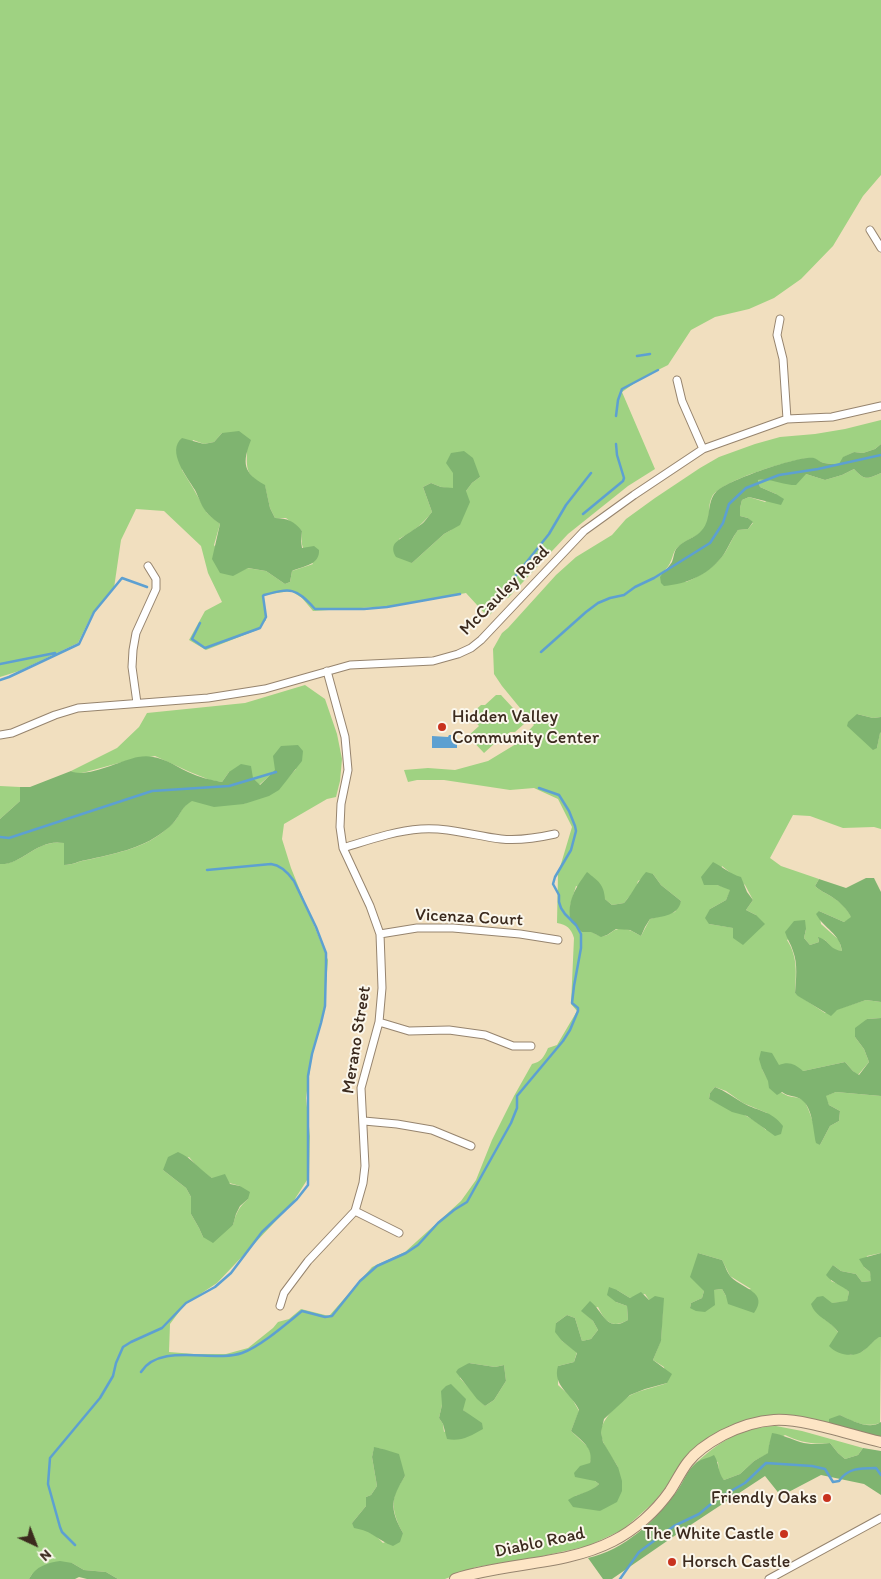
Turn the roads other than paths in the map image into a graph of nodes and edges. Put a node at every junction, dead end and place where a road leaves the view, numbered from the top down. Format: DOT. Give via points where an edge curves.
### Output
graph roads {
  1 [pos="870,230"];
  2 [pos="881,248"];
  3 [pos="780,319"];
  4 [pos="677,380"];
  5 [pos="881,406"];
  6 [pos="787,420"];
  7 [pos="703,449"];
  8 [pos="148,566"];
  9 [pos="328,671"];
  10 [pos="137,703"];
  11 [pos="0,736"];
  12 [pos="555,834"];
  13 [pos="343,848"];
  14 [pos="380,934"];
  15 [pos="558,940"];
  16 [pos="379,1022"];
  17 [pos="531,1046"];
  18 [pos="364,1122"];
  19 [pos="471,1146"];
  20 [pos="355,1210"];
  21 [pos="400,1233"];
  22 [pos="280,1306"];
  23 [pos="881,1442"];
  24 [pos="881,1518"];
  25 [pos="456,1579"];
  26 [pos="769,1579"];
  1 -- 2 [label="street"];
  3 -- 6 [label="street" via="777,335 783,359"];
  4 -- 7 [label="street" via="682,401"];
  5 -- 6 [label="street, McCauley Road" via="832,417"];
  6 -- 7 [label="street, McCauley Road"];
  7 -- 9 [label="street, McCauley Road" via="584,531 471,648 433,661 350,665"];
  8 -- 10 [label="street" via="156,579 156,589 136,633 133,650"];
  9 -- 10 [label="street, McCauley Road" via="236,694"];
  9 -- 13 [label="street, Merano Street" via="345,737 348,770 341,804"];
  10 -- 11 [label="street, McCauley Road" via="78,708"];
  12 -- 13 [label="street" via="533,839 502,839 423,829 390,834"];
  13 -- 14 [label="street, Merano Street"];
  14 -- 15 [label="street, Vicenza Court" via="417,928 453,928"];
  14 -- 16 [label="street, Merano Street" via="382,988"];
  16 -- 17 [label="street" via="408,1031 449,1030 485,1035 513,1046"];
  16 -- 18 [label="street, Merano Street" via="362,1088"];
  18 -- 19 [label="street" via="432,1130"];
  18 -- 20 [label="street, Merano Street" via="365,1166"];
  20 -- 21 [label="street"];
  20 -- 22 [label="street, Merano Street" via="308,1261 284,1293"];
  23 -- 25 [label="street, Diablo Road" via="792,1421 750,1424 702,1447 651,1513 613,1541 570,1557"];
  24 -- 26 [label="street"];
}
